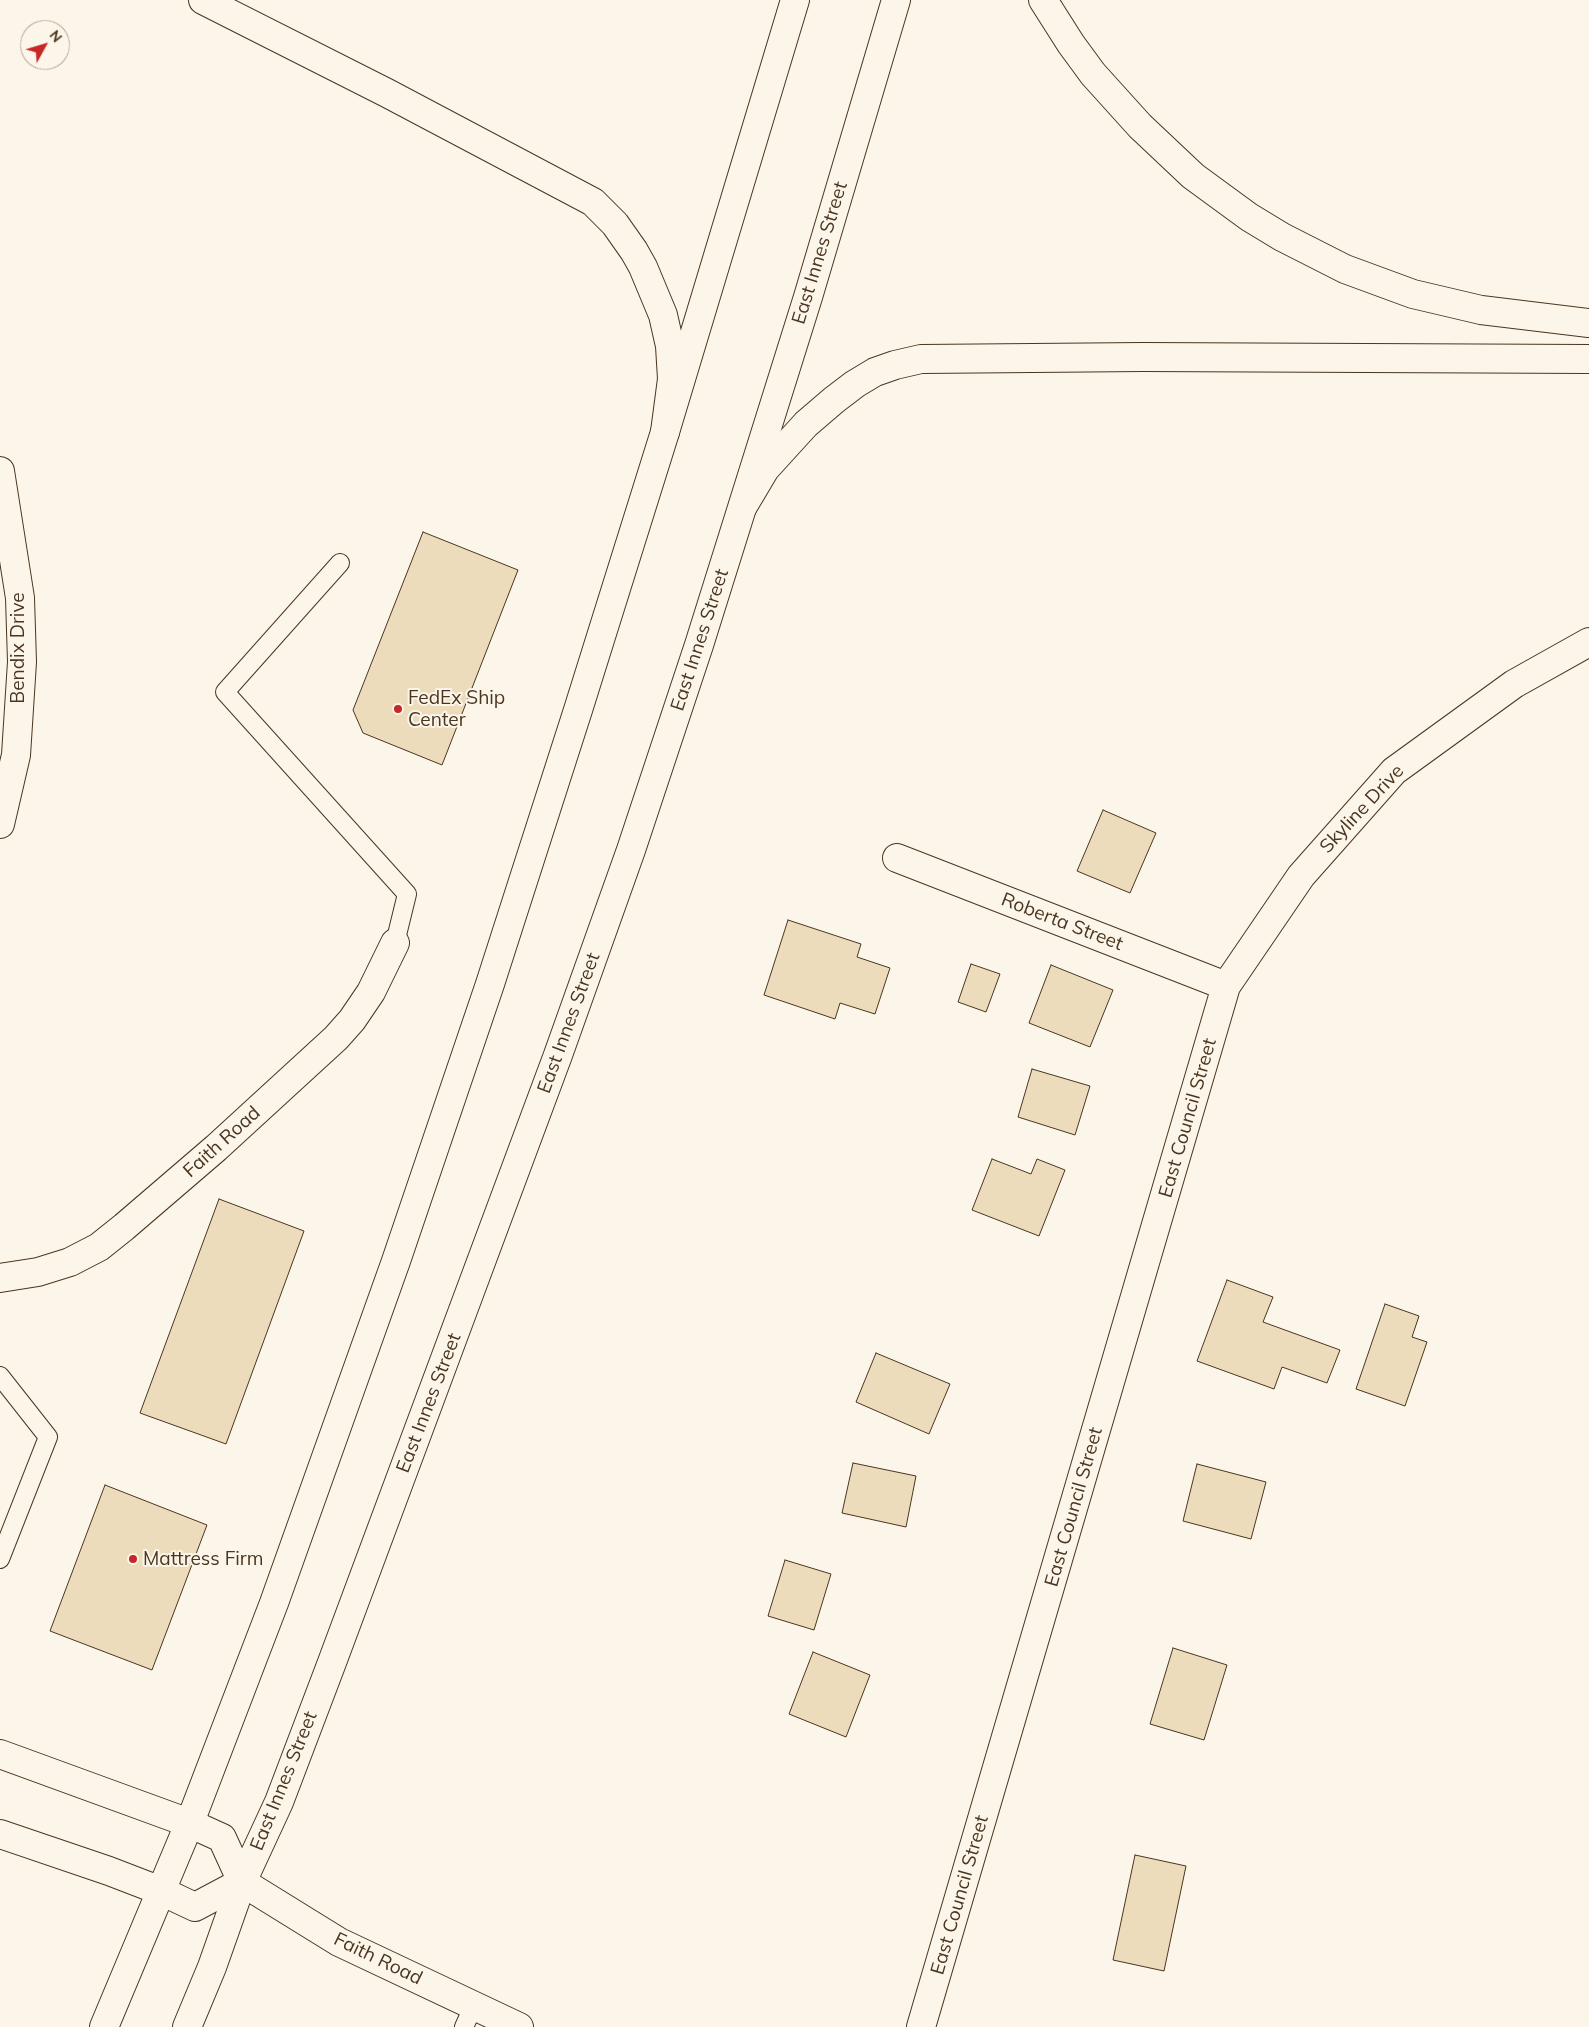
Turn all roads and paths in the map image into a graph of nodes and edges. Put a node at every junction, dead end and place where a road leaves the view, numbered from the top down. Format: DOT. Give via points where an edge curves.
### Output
graph roads {
  1 [pos="203,0"];
  2 [pos="795,0"];
  3 [pos="896,0"];
  4 [pos="1043,0"];
  5 [pos="1589,323"];
  6 [pos="1589,359"];
  7 [pos="665,432"];
  8 [pos="0,471"];
  9 [pos="743,506"];
  10 [pos="340,563"];
  11 [pos="1589,642"];
  12 [pos="8,753"];
  13 [pos="0,824"];
  14 [pos="897,858"];
  15 [pos="395,943"];
  16 [pos="1226,986"];
  17 [pos="0,1278"];
  18 [pos="0,1376"];
  19 [pos="0,1559"];
  20 [pos="0,1754"];
  21 [pos="189,1823"];
  22 [pos="0,1834"];
  23 [pos="242,1882"];
  24 [pos="161,1890"];
  25 [pos="469,2016"];
  26 [pos="104,2027"];
  27 [pos="187,2027"];
  28 [pos="519,2027"];
  29 [pos="921,2027"];
  1 -- 7 [label="main road" via="593,202 615,224 644,267 663,316 670,346 672,379"];
  2 -- 7 [label="main road"];
  3 -- 9 [label="main road, East Innes Street"];
  4 -- 5 [label="main road" via="1093,74 1140,126 1193,176 1282,237 1346,270 1413,294 1481,310"];
  6 -- 9 [label="main road" via="921,359 875,372 834,400 806,424 770,463"];
  7 -- 21 [label="main road" via="512,917 396,1261 277,1595"];
  8 -- 12 [label="main road, Bendix Drive" via="20,598 22,662"];
  9 -- 23 [label="main road, East Innes Street" via="654,782 558,1055 331,1665 273,1814"];
  10 -- 15 [label="lane" via="225,692 407,894"];
  11 -- 16 [label="main road, Skyline Drive" via="1514,684 1394,771 1301,876"];
  12 -- 13 [label="main road, Bendix Drive"];
  14 -- 16 [label="main road, Roberta Street"];
  15 -- 17 [label="main road, Faith Road" via="371,992 336,1038 124,1227 99,1247 70,1262 29,1274"];
  16 -- 29 [label="main road, East Council Street"];
  18 -- 19 [label="lane" via="48,1438"];
  20 -- 21 [label="main road"];
  21 -- 23 [label="main road" via="222,1838"];
  21 -- 24 [label="main road"];
  22 -- 24 [label="main road"];
  23 -- 24 [label="main road" via="195,1907"];
  23 -- 25 [label="main road, Faith Road"];
  23 -- 27 [label="main road, East Innes Street"];
  24 -- 26 [label="main road"];
  25 -- 28 [label="main road, Faith Road"];
}
